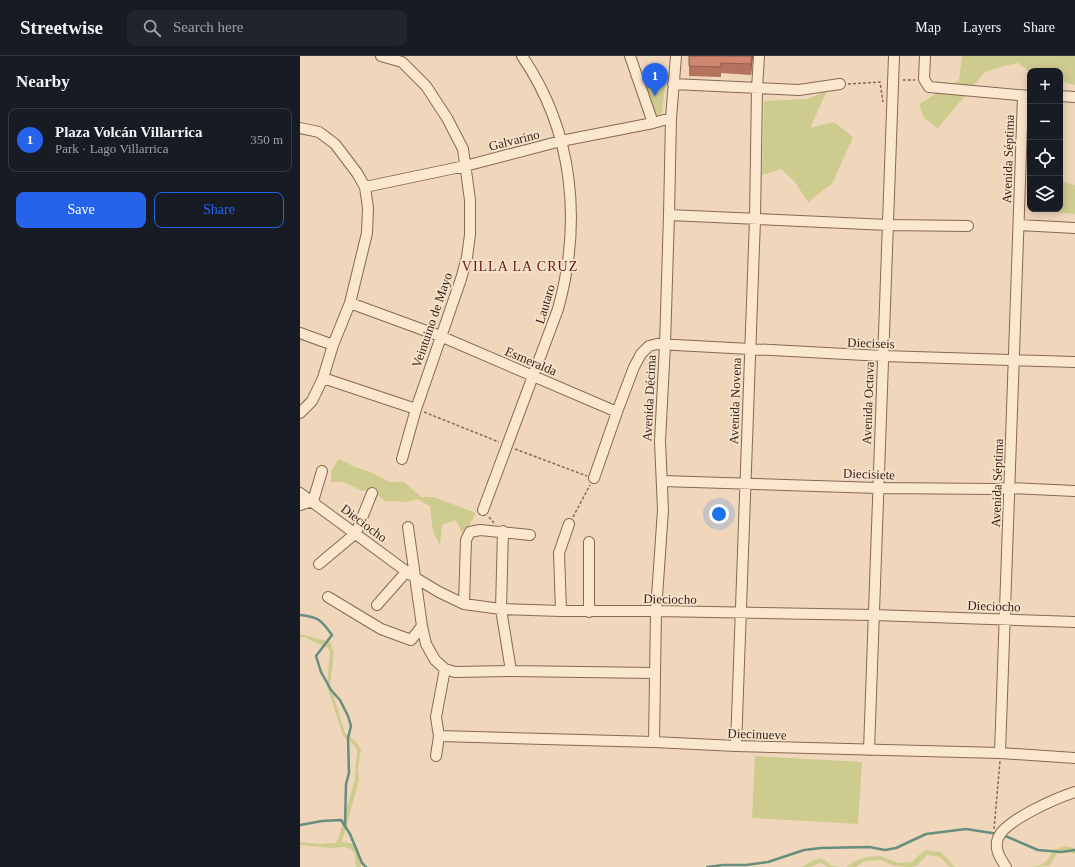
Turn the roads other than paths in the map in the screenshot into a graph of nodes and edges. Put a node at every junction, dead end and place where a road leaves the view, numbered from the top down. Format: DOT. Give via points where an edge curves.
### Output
graph roads {
  1 [pos="381,56"];
  2 [pos="522,56"];
  3 [pos="630,56"];
  4 [pos="676,56"];
  5 [pos="759,56"];
  6 [pos="894,56"];
  7 [pos="925,56"];
  8 [pos="673,84"];
  9 [pos="840,84"];
  10 [pos="757,89"];
  11 [pos="1027,96"];
  12 [pos="1063,96"];
  13 [pos="1075,97"];
  14 [pos="671,118"];
  15 [pos="653,123"];
  16 [pos="300,128"];
  17 [pos="561,141"];
  18 [pos="465,166"];
  19 [pos="365,187"];
  20 [pos="669,215"];
  21 [pos="755,219"];
  22 [pos="888,225"];
  23 [pos="1019,225"];
  24 [pos="968,226"];
  25 [pos="1075,228"];
  26 [pos="350,303"];
  27 [pos="300,333"];
  28 [pos="440,336"];
  29 [pos="333,345"];
  30 [pos="665,345"];
  31 [pos="750,350"];
  32 [pos="883,356"];
  33 [pos="1014,360"];
  34 [pos="1075,362"];
  35 [pos="534,376"];
  36 [pos="323,378"];
  37 [pos="416,409"];
  38 [pos="300,412"];
  39 [pos="617,412"];
  40 [pos="402,459"];
  41 [pos="322,471"];
  42 [pos="594,478"];
  43 [pos="662,481"];
  44 [pos="744,483"];
  45 [pos="878,488"];
  46 [pos="1009,488"];
  47 [pos="1075,490"];
  48 [pos="300,492"];
  49 [pos="372,494"];
  50 [pos="313,501"];
  51 [pos="300,506"];
  52 [pos="482,510"];
  53 [pos="569,524"];
  54 [pos="408,527"];
  55 [pos="503,531"];
  56 [pos="356,533"];
  57 [pos="530,535"];
  58 [pos="590,542"];
  59 [pos="319,564"];
  60 [pos="411,574"];
  61 [pos="328,597"];
  62 [pos="464,604"];
  63 [pos="377,605"];
  64 [pos="501,609"];
  65 [pos="561,611"];
  66 [pos="656,611"];
  67 [pos="589,612"];
  68 [pos="740,613"];
  69 [pos="874,615"];
  70 [pos="1005,620"];
  71 [pos="1075,622"];
  72 [pos="422,626"];
  73 [pos="445,668"];
  74 [pos="511,671"];
  75 [pos="654,673"];
  76 [pos="439,736"];
  77 [pos="654,742"];
  78 [pos="736,746"];
  79 [pos="869,750"];
  80 [pos="1000,753"];
  81 [pos="436,756"];
  82 [pos="1075,758"];
  83 [pos="1075,792"];
  84 [pos="1006,867"];
  1 -- 18 [label="street, Veintuino de Mayo" via="402,62 426,86 463,149"];
  2 -- 17 [label="street, Lautaro" via="544,95"];
  3 -- 15 [label="street"];
  4 -- 8 [label="street, Avenida Décima"];
  5 -- 10 [label="street, Avenida Novena"];
  6 -- 22 [label="street, Avenida Octava"];
  7 -- 11 [label="street" via="924,79 929,87"];
  8 -- 10 [label="street"];
  8 -- 14 [label="street, Avenida Décima"];
  9 -- 10 [label="street" via="799,90"];
  10 -- 21 [label="street, Avenida Novena"];
  11 -- 23 [label="street, Avenida Séptima"];
  12 -- 13 [label="street"];
  14 -- 15 [label="street, Galvarino"];
  14 -- 20 [label="street, Avenida Décima"];
  15 -- 17 [label="street, Galvarino"];
  16 -- 19 [label="street" via="319,132 335,144"];
  17 -- 18 [label="street, Galvarino"];
  17 -- 35 [label="street, Lautaro" via="571,197 570,254 558,309"];
  18 -- 19 [label="street, Galvarino"];
  18 -- 28 [label="street, Veintuino de Mayo" via="470,200 467,257"];
  19 -- 26 [label="street" via="368,208 367,233"];
  20 -- 21 [label="street"];
  20 -- 30 [label="street, Avenida Décima"];
  21 -- 22 [label="street"];
  21 -- 31 [label="street, Avenida Novena"];
  22 -- 24 [label="street"];
  22 -- 32 [label="street, Avenida Octava"];
  23 -- 25 [label="street"];
  23 -- 33 [label="street, Avenida Séptima"];
  26 -- 28 [label="street, Esmeralda"];
  26 -- 29 [label="street"];
  27 -- 29 [label="street"];
  28 -- 35 [label="street, Esmeralda"];
  28 -- 37 [label="street, Veintuino de Mayo"];
  29 -- 36 [label="street"];
  30 -- 31 [label="street, Dieciseis"];
  30 -- 39 [label="street" via="649,346 641,354"];
  30 -- 43 [label="street, Avenida Décima" via="660,441"];
  31 -- 32 [label="street, Dieciseis"];
  31 -- 44 [label="street, Avenida Novena"];
  32 -- 33 [label="street, Dieciseis"];
  32 -- 45 [label="street, Avenida Octava"];
  33 -- 34 [label="street, Dieciseis"];
  33 -- 46 [label="street, Avenida Séptima"];
  35 -- 39 [label="street, Esmeralda"];
  35 -- 52 [label="street, Lautaro"];
  36 -- 37 [label="street"];
  36 -- 38 [label="street" via="312,401"];
  37 -- 40 [label="street, Veintuino de Mayo"];
  39 -- 42 [label="street"];
  41 -- 50 [label="street"];
  43 -- 44 [label="street, Diecisiete"];
  43 -- 66 [label="street, Avenida Décima" via="663,510"];
  44 -- 45 [label="street, Diecisiete"];
  44 -- 68 [label="street, Avenida Novena"];
  45 -- 46 [label="street, Diecisiete"];
  45 -- 69 [label="street, Avenida Octava"];
  46 -- 47 [label="street, Diecisiete"];
  46 -- 70 [label="street, Avenida Séptima"];
  48 -- 50 [label="street, Dieciocho"];
  49 -- 56 [label="street"];
  50 -- 51 [label="street"];
  50 -- 56 [label="street, Dieciocho"];
  53 -- 65 [label="street" via="559,553"];
  54 -- 60 [label="street"];
  55 -- 57 [label="street"];
  55 -- 62 [label="street" via="470,532 466,540"];
  55 -- 64 [label="street"];
  56 -- 59 [label="street"];
  56 -- 60 [label="street, Dieciocho"];
  58 -- 67 [label="street"];
  60 -- 62 [label="street, Dieciocho"];
  60 -- 63 [label="street"];
  60 -- 72 [label="street"];
  61 -- 72 [label="street" via="381,629 411,640"];
  62 -- 64 [label="street, Dieciocho"];
  64 -- 65 [label="street, Dieciocho"];
  64 -- 74 [label="street"];
  65 -- 67 [label="street, Dieciocho"];
  66 -- 67 [label="street, Dieciocho"];
  66 -- 68 [label="street, Dieciocho"];
  66 -- 75 [label="street, Avenida Décima"];
  68 -- 69 [label="street, Dieciocho"];
  68 -- 78 [label="street, Avenida Novena"];
  69 -- 70 [label="street, Dieciocho"];
  69 -- 79 [label="street, Avenida Octava"];
  70 -- 71 [label="street, Dieciocho"];
  70 -- 80 [label="street, Avenida Séptima"];
  72 -- 73 [label="street" via="426,644 435,660"];
  73 -- 74 [label="street" via="455,672"];
  73 -- 76 [label="street" via="436,717"];
  74 -- 75 [label="street"];
  75 -- 77 [label="street, Avenida Décima"];
  76 -- 77 [label="street, Diecinueve"];
  76 -- 81 [label="street"];
  77 -- 78 [label="street, Diecinueve"];
  78 -- 79 [label="street, Diecinueve"];
  79 -- 80 [label="street, Diecinueve"];
  80 -- 82 [label="street, Diecinueve"];
  83 -- 84 [label="street" via="1056,798 1009,825 998,838 996,849"];
}
